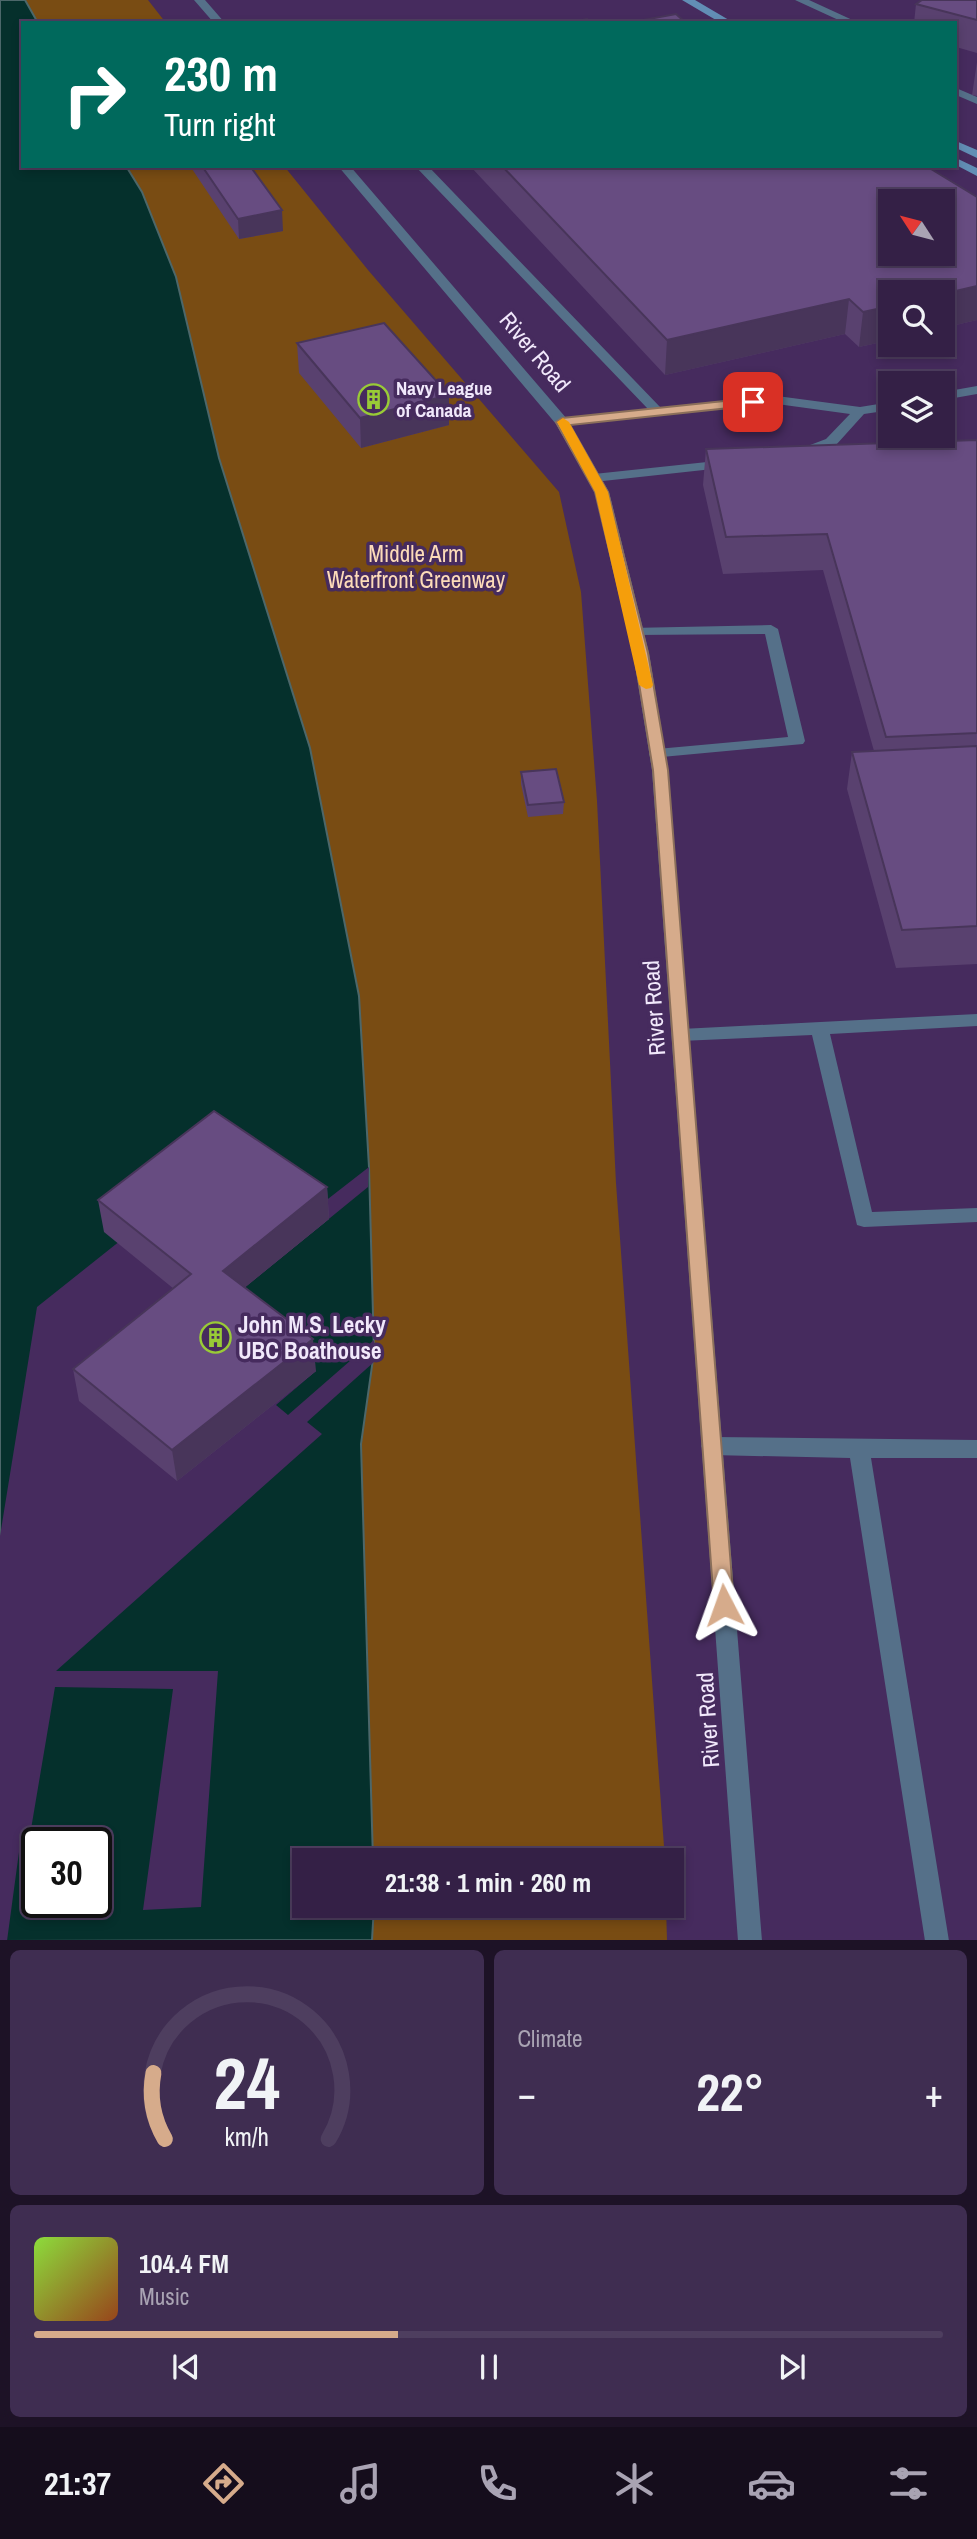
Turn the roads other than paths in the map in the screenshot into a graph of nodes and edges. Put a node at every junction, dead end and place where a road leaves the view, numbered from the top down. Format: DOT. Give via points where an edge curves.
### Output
graph roads {
  1 [pos="199,0"];
  2 [pos="688,0"];
  3 [pos="800,0"];
  4 [pos="218,21"];
  5 [pos="725,21"];
  6 [pos="849,21"];
  7 [pos="957,92"];
  8 [pos="977,101"];
  9 [pos="957,145"];
  10 [pos="977,155"];
  11 [pos="957,162"];
  12 [pos="346,168"];
  13 [pos="423,168"];
  14 [pos="977,173"];
  15 [pos="977,390"];
  16 [pos="955,394"];
  17 [pos="878,408"];
  18 [pos="657,411"];
  19 [pos="860,411"];
  20 [pos="562,422"];
  21 [pos="794,457"];
  22 [pos="741,462"];
  23 [pos="594,478"];
  24 [pos="635,631"];
  25 [pos="657,754"];
  26 [pos="977,1020"];
  27 [pos="819,1027"];
  28 [pos="681,1035"];
  29 [pos="977,1214"];
  30 [pos="712,1446"];
  31 [pos="859,1449"];
  32 [pos="977,1449"];
  33 [pos="750,1940"];
  34 [pos="937,1940"];
  1 -- 4 [label="street"];
  2 -- 5 [label="street"];
  3 -- 6 [label="street"];
  7 -- 8 [label="street"];
  9 -- 10 [label="street"];
  11 -- 14 [label="street"];
  12 -- 20 [label="street, River Road"];
  13 -- 18 [label="street"];
  15 -- 16 [label="street"];
  17 -- 19 [label="street"];
  18 -- 19 [label="street" via="777,400"];
  18 -- 20 [label="street"];
  19 -- 21 [label="street" via="831,442"];
  20 -- 23 [label="street, River Road"];
  22 -- 23 [label="street"];
  23 -- 24 [label="street, River Road" via="602,492"];
  24 -- 25 [label="street, River Road"];
  24 -- 25 [label="street" via="771,629 797,741"];
  25 -- 28 [label="street, River Road"];
  26 -- 27 [label="street"];
  27 -- 28 [label="street"];
  27 -- 29 [label="street" via="864,1220"];
  28 -- 30 [label="street, River Road"];
  30 -- 31 [label="street"];
  30 -- 33 [label="street, River Road"];
  31 -- 32 [label="street"];
  31 -- 34 [label="street"];
}
